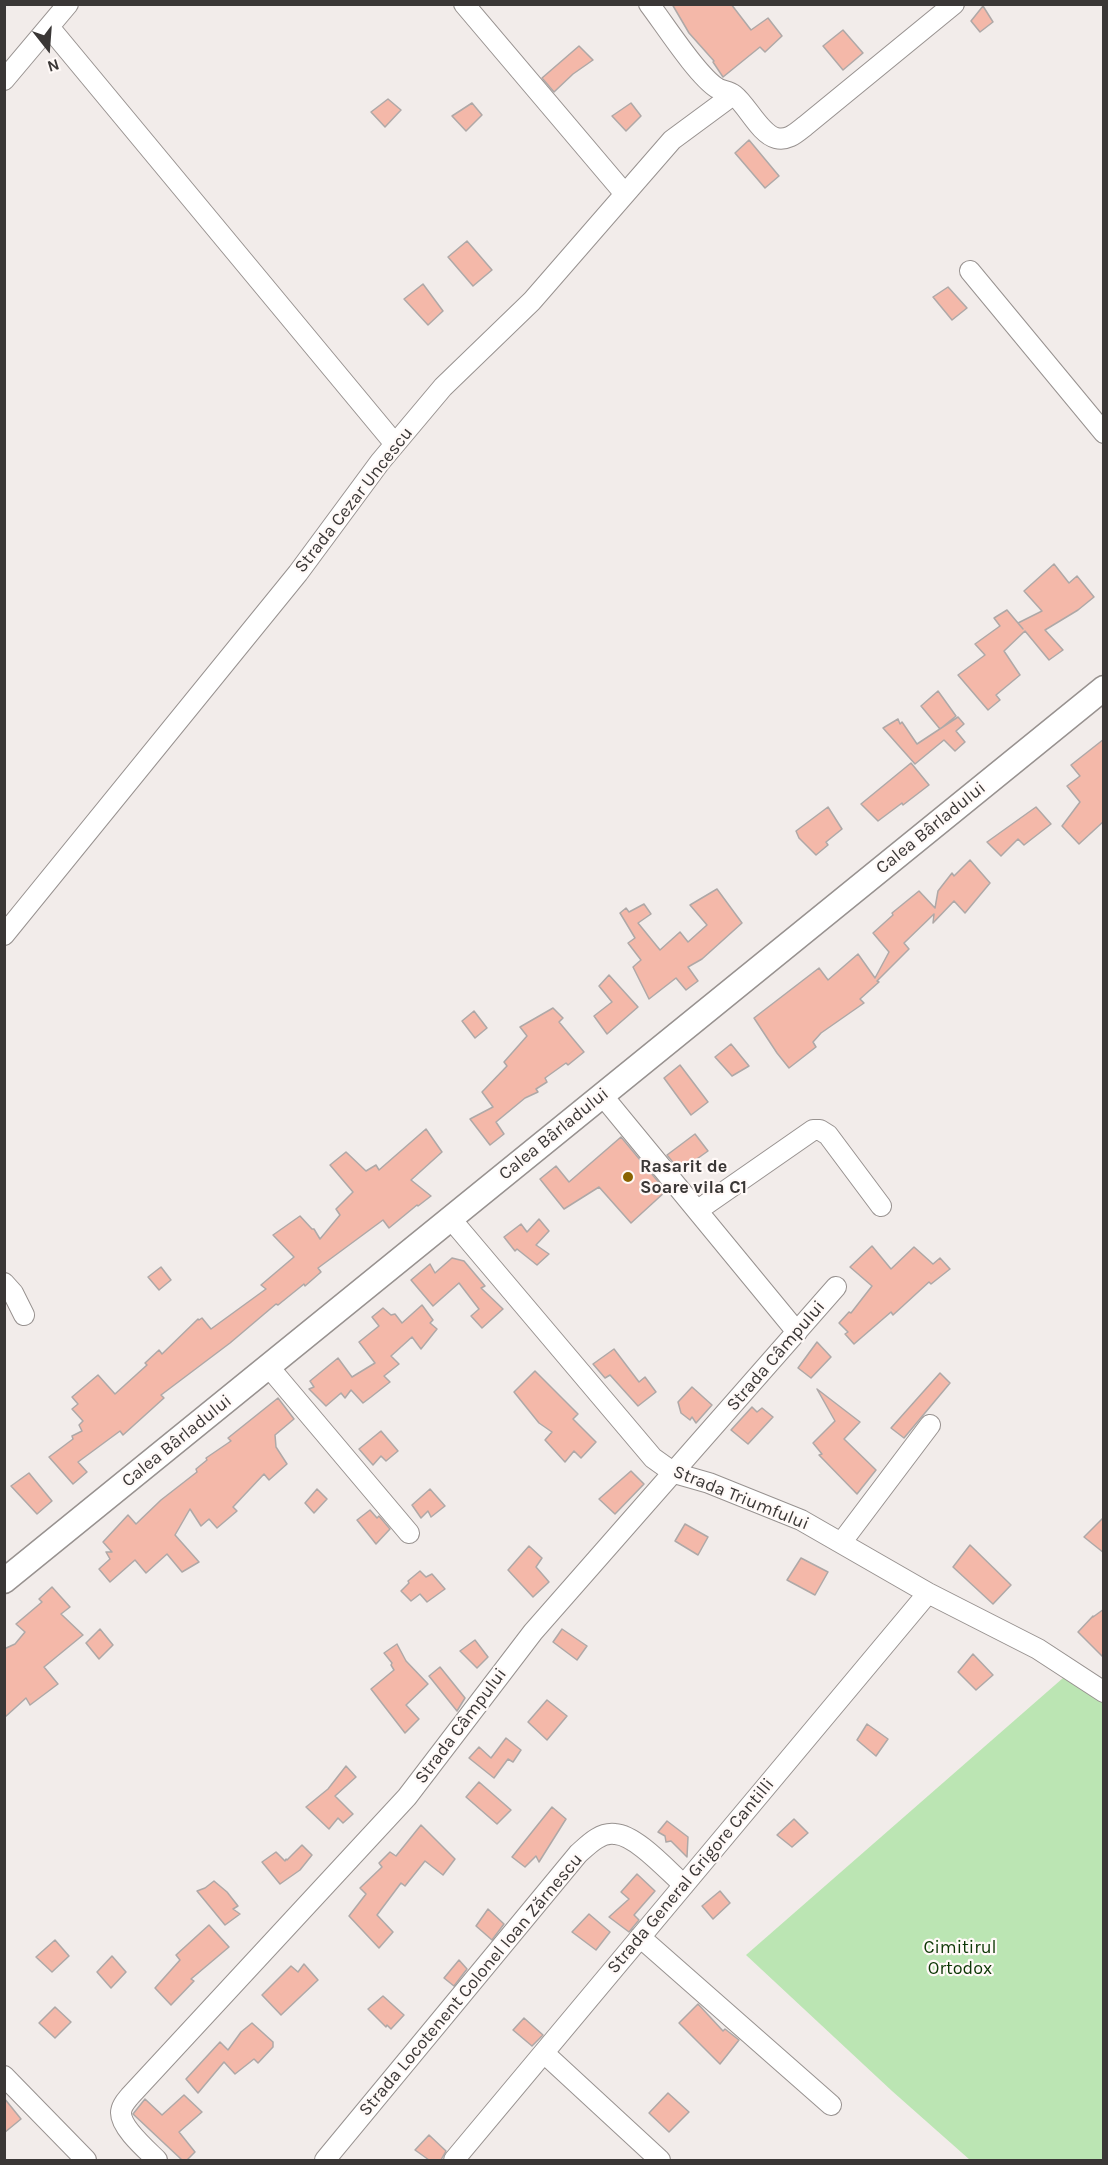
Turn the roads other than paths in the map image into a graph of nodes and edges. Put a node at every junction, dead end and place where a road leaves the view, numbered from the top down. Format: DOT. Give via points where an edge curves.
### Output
graph roads {
  1 [pos="68,4"];
  2 [pos="464,4"];
  3 [pos="649,4"];
  4 [pos="954,4"];
  5 [pos="49,27"];
  6 [pos="4,80"];
  7 [pos="733,94"];
  8 [pos="625,194"];
  9 [pos="970,272"];
  10 [pos="1104,433"];
  11 [pos="395,444"];
  12 [pos="1104,688"];
  13 [pos="4,935"];
  14 [pos="603,1095"];
  15 [pos="880,1206"];
  16 [pos="698,1210"];
  17 [pos="450,1218"];
  18 [pos="4,1283"];
  19 [pos="836,1287"];
  20 [pos="24,1315"];
  21 [pos="797,1332"];
  22 [pos="268,1366"];
  23 [pos="930,1425"];
  24 [pos="674,1473"];
  25 [pos="409,1533"];
  26 [pos="841,1543"];
  27 [pos="4,1581"];
  28 [pos="928,1593"];
  29 [pos="1104,1692"];
  30 [pos="684,1885"];
  31 [pos="640,1937"];
  32 [pos="544,2053"];
  33 [pos="4,2076"];
  34 [pos="831,2105"];
  35 [pos="462,2158"];
  36 [pos="86,2160"];
  37 [pos="157,2160"];
  38 [pos="325,2160"];
  39 [pos="660,2160"];
  1 -- 5 [label="street"];
  2 -- 8 [label="street"];
  3 -- 7 [label="street" via="702,75 717,88"];
  4 -- 7 [label="street" via="789,137 772,137"];
  5 -- 6 [label="street"];
  5 -- 11 [label="street"];
  7 -- 8 [label="street, Strada Cezar Uncescu" via="672,140"];
  8 -- 11 [label="street, Strada Cezar Uncescu" via="532,301 443,387"];
  9 -- 10 [label="street"];
  11 -- 13 [label="street, Strada Cezar Uncescu" via="298,573"];
  12 -- 14 [label="main road, Calea Bârladului"];
  14 -- 16 [label="street"];
  14 -- 17 [label="main road, Calea Bârladului"];
  15 -- 16 [label="street" via="828,1135 813,1130"];
  16 -- 21 [label="street"];
  17 -- 22 [label="main road, Calea Bârladului"];
  17 -- 24 [label="street, Strada Triumfului" via="637,1441"];
  18 -- 20 [label="street"];
  19 -- 21 [label="street, Strada Câmpului"];
  21 -- 24 [label="street, Strada Câmpului"];
  22 -- 25 [label="street"];
  22 -- 27 [label="main road, Calea Bârladului"];
  23 -- 26 [label="street"];
  24 -- 26 [label="street, Strada Triumfului" via="801,1520"];
  24 -- 37 [label="street, Strada Câmpului" via="533,1632 407,1797 123,2106 124,2123"];
  26 -- 28 [label="street, Strada Triumfului"];
  28 -- 29 [label="street, Strada Triumfului" via="1038,1649"];
  28 -- 30 [label="street, Strada General Grigore Cantilli"];
  30 -- 31 [label="street, Strada General Grigore Cantilli"];
  30 -- 38 [label="street, Strada Locotenent Colonel Ioan Zărnescu" via="633,1840 616,1834 592,1841"];
  31 -- 32 [label="street, Strada General Grigore Cantilli"];
  31 -- 34 [label="street"];
  32 -- 35 [label="street, Strada General Grigore Cantilli"];
  32 -- 39 [label="street"];
  33 -- 36 [label="street"];
}
